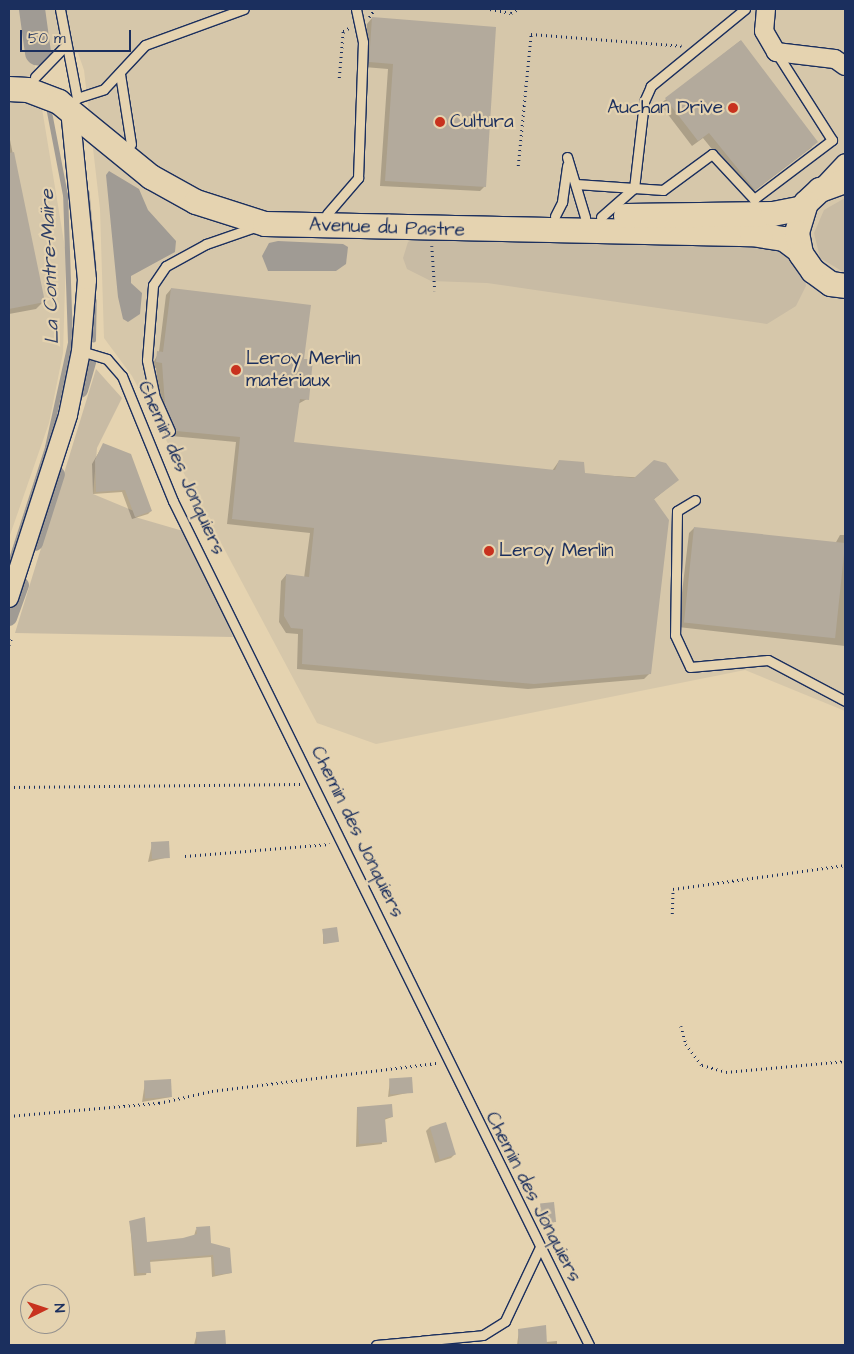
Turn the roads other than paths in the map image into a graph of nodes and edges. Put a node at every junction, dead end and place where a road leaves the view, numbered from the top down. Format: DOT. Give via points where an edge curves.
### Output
graph roads {
  1 [pos="60,9"];
  2 [pos="244,9"];
  3 [pos="356,9"];
  4 [pos="745,9"];
  5 [pos="766,9"];
  6 [pos="225,11"];
  7 [pos="66,45"];
  8 [pos="776,52"];
  9 [pos="842,61"];
  10 [pos="120,74"];
  11 [pos="9,75"];
  12 [pos="35,78"];
  13 [pos="9,89"];
  14 [pos="74,104"];
  15 [pos="131,144"];
  16 [pos="845,163"];
  17 [pos="845,181"];
  18 [pos="576,184"];
  19 [pos="634,188"];
  20 [pos="820,190"];
  21 [pos="803,208"];
  22 [pos="327,214"];
  23 [pos="555,216"];
  24 [pos="593,217"];
  25 [pos="265,224"];
  26 [pos="800,251"];
  27 [pos="845,286"];
  28 [pos="82,351"];
  29 [pos="170,431"];
  30 [pos="695,500"];
  31 [pos="9,598"];
  32 [pos="845,701"];
  33 [pos="540,1247"];
  34 [pos="376,1345"];
  35 [pos="589,1345"];
  1 -- 7 [label="lane"];
  2 -- 6 [label="lane"];
  3 -- 22 [label="lane" via="361,16 363,52 358,178"];
  4 -- 19 [label="lane" via="694,47 651,86 644,102"];
  5 -- 8 [label="street" via="764,31"];
  6 -- 10 [label="lane" via="145,45"];
  7 -- 12 [label="lane"];
  7 -- 14 [label="lane"];
  8 -- 9 [label="street"];
  8 -- 19 [label="lane" via="832,140 754,199 712,154 663,190"];
  10 -- 14 [label="lane" via="104,88"];
  10 -- 15 [label="lane"];
  11 -- 12 [label="street, Avenue du Pastre"];
  12 -- 14 [label="street, Avenue du Pastre"];
  13 -- 14 [label="street, Avenue du Pastre"];
  14 -- 15 [label="street, Avenue du Pastre"];
  14 -- 25 [label="street, Avenue du Pastre" via="150,177 196,202"];
  14 -- 28 [label="street" via="87,280"];
  15 -- 22 [label="street, Avenue du Pastre" via="178,177 212,194 275,210"];
  16 -- 20 [label="street"];
  17 -- 20 [label="street"];
  18 -- 19 [label="lane"];
  18 -- 23 [label="lane" via="567,157 566,184"];
  18 -- 24 [label="lane"];
  19 -- 24 [label="lane"];
  20 -- 21 [label="street"];
  21 -- 24 [label="street, Avenue du Pastre" via="773,214"];
  21 -- 26 [label="street" via="797,234"];
  22 -- 23 [label="street, Avenue du Pastre"];
  23 -- 24 [label="street, Avenue du Pastre"];
  25 -- 26 [label="street, Avenue du Pastre" via="430,230 752,234 784,239"];
  25 -- 29 [label="lane" via="198,248 166,266 153,285 147,360 155,398"];
  26 -- 27 [label="street" via="818,276"];
  28 -- 31 [label="street" via="68,415"];
  28 -- 33 [label="lane, Chemin des Jonquiers" via="107,359 122,376 173,500 317,784"];
  30 -- 32 [label="lane" via="677,511 674,635 690,667 768,660"];
  33 -- 34 [label="lane" via="505,1321 483,1335"];
  33 -- 35 [label="lane, Chemin des Jonquiers"];
}
